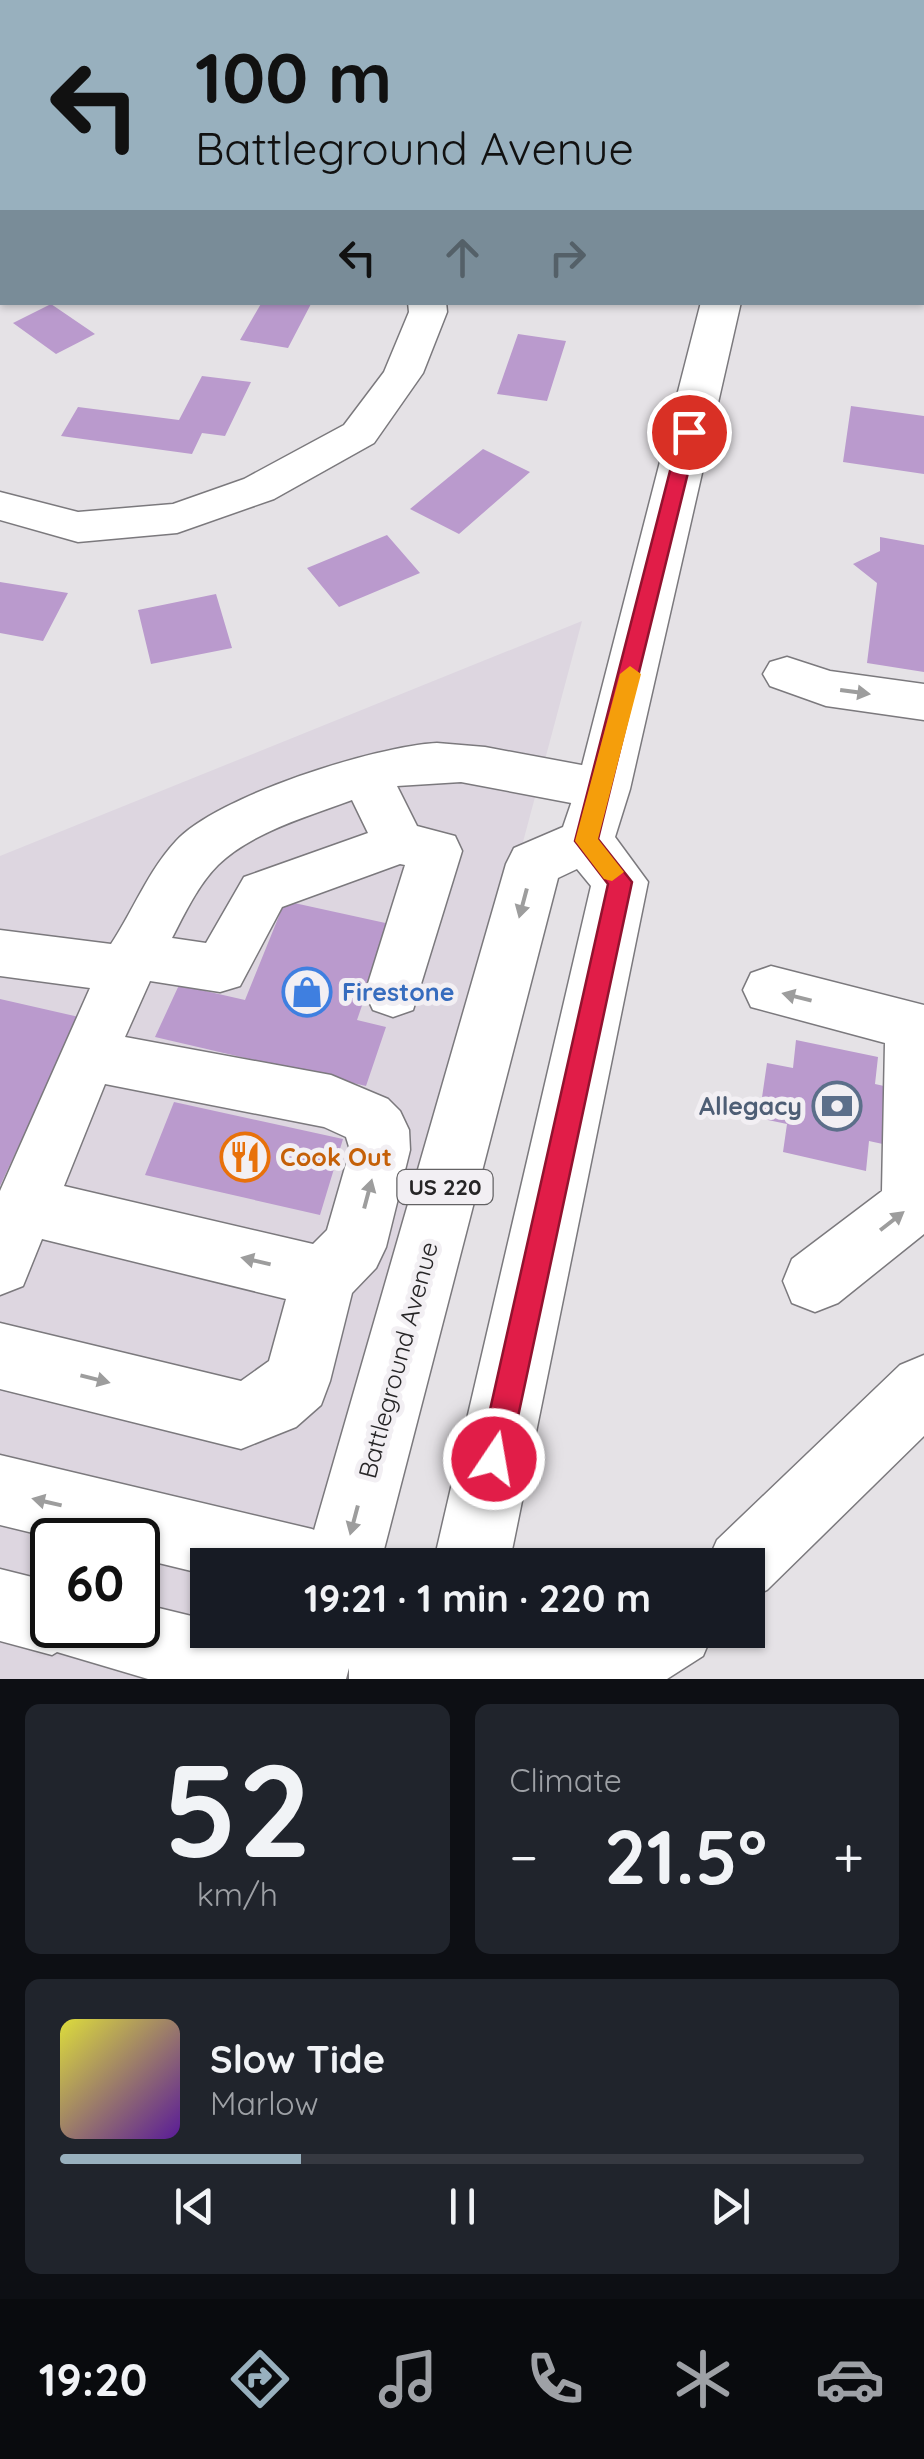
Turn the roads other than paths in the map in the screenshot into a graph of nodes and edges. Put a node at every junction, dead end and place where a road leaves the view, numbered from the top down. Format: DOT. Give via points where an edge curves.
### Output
graph roads {
  1 [pos="427,305"];
  2 [pos="720,305"];
  3 [pos="0,506"];
  4 [pos="787,674"];
  5 [pos="924,702"];
  6 [pos="366,775"];
  7 [pos="595,815"];
  8 [pos="399,842"];
  9 [pos="0,954"];
  10 [pos="130,963"];
  11 [pos="771,990"];
  12 [pos="393,993"];
  13 [pos="90,1056"];
  14 [pos="26,1206"];
  15 [pos="0,1264"];
  16 [pos="324,1277"];
  17 [pos="815,1280"];
  18 [pos="0,1356"];
  19 [pos="924,1388"];
  20 [pos="0,1490"];
  21 [pos="241,1548"];
  22 [pos="347,1548"];
  23 [pos="474,1548"];
  24 [pos="759,1548"];
  25 [pos="0,1605"];
  26 [pos="30,1612"];
  27 [pos="160,1645"];
  28 [pos="316,1648"];
  29 [pos="648,1648"];
  30 [pos="426,1653"];
  31 [pos="280,1679"];
  32 [pos="306,1679"];
  1 -- 3 [label="street" via="403,373 359,434 259,489 177,518 78,528"];
  2 -- 7 [label="main road"];
  4 -- 5 [label="street, one-way" via="826,688"];
  6 -- 7 [label="street" via="443,763"];
  6 -- 8 [label="street"];
  6 -- 10 [label="street" via="205,844 186,864"];
  7 -- 22 [label="main road, Battleground Avenue / US 220, one-way" via="534,864"];
  7 -- 23 [label="main road" via="620,882"];
  8 -- 10 [label="street" via="263,892 220,968"];
  8 -- 12 [label="street" via="436,851"];
  9 -- 10 [label="street"];
  10 -- 13 [label="street"];
  17 -- 11 [label="street, one-way" via="912,1204 914,1026"];
  13 -- 14 [label="street"];
  16 -- 13 [label="street, one-way" via="354,1247 380,1150 379,1130 367,1118 331,1102"];
  14 -- 15 [label="street"];
  16 -- 14 [label="street, one-way"];
  18 -- 16 [label="street, one-way" via="241,1414 272,1403 297,1381"];
  19 -- 24 [label="street"];
  21 -- 20 [label="street, one-way"];
  25 -- 26 [label="street"];
  27 -- 31 [label="street"];
  28 -- 32 [label="main road"];
  29 -- 30 [label="street" via="601,1678"];
}
